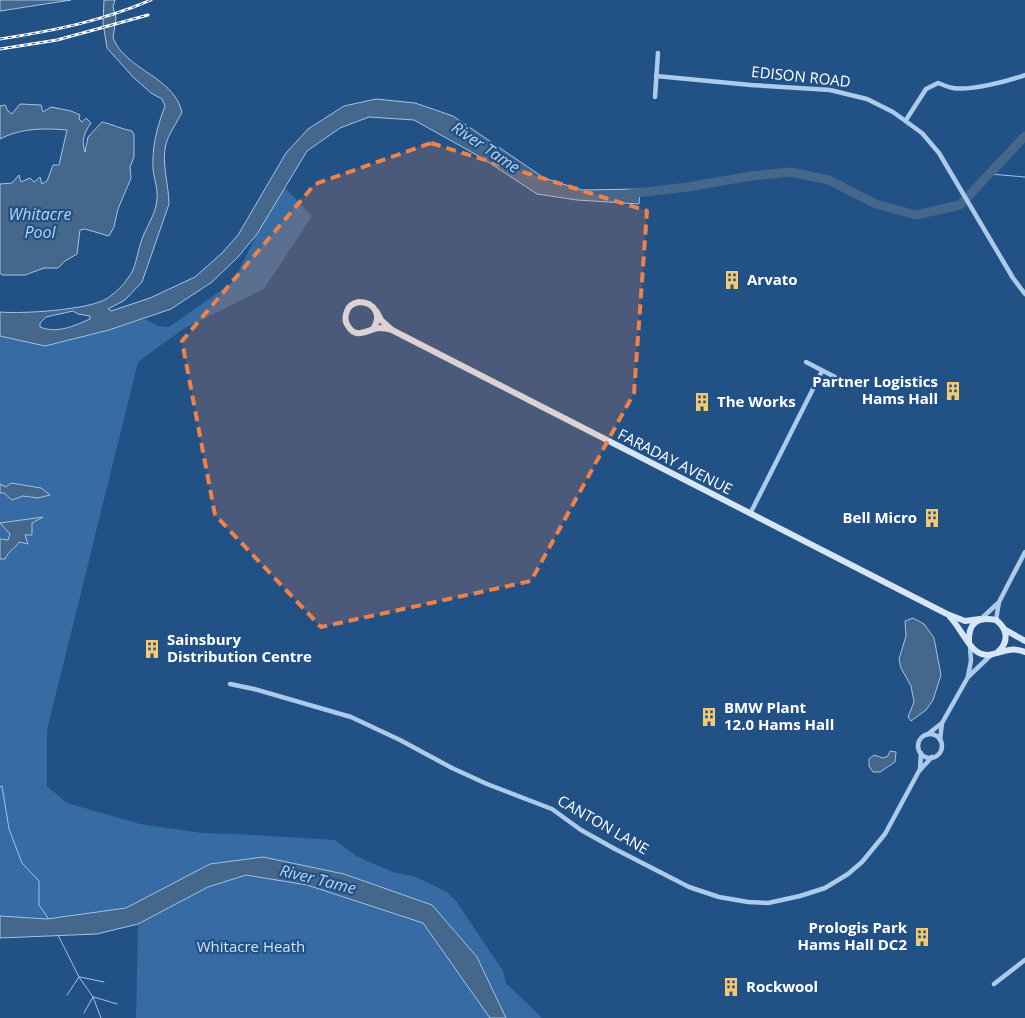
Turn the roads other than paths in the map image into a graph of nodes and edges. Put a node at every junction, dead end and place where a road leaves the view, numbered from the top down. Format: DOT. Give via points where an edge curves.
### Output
graph roads {
  1 [pos="658,53"];
  2 [pos="1025,75"];
  3 [pos="656,76"];
  4 [pos="655,97"];
  5 [pos="906,120"];
  6 [pos="1025,294"];
  7 [pos="376,312"];
  8 [pos="373,329"];
  9 [pos="392,330"];
  10 [pos="806,362"];
  11 [pos="822,371"];
  12 [pos="835,377"];
  13 [pos="750,514"];
  14 [pos="1025,552"];
  15 [pos="999,602"];
  16 [pos="947,614"];
  17 [pos="981,619"];
  18 [pos="996,620"];
  19 [pos="1004,629"];
  20 [pos="1025,641"];
  21 [pos="970,644"];
  22 [pos="1025,652"];
  23 [pos="994,654"];
  24 [pos="968,677"];
  25 [pos="230,684"];
  26 [pos="942,723"];
  27 [pos="927,734"];
  28 [pos="940,740"];
  29 [pos="921,752"];
  30 [pos="932,757"];
  31 [pos="920,771"];
  32 [pos="1025,960"];
  33 [pos="994,984"];
  1 -- 3 [label="street"];
  2 -- 5 [label="street" via="957,88 938,83 930,86"];
  3 -- 4 [label="street"];
  3 -- 5 [label="street, EDISON ROAD" via="830,90 868,99"];
  5 -- 6 [label="street, EDISON ROAD" via="939,153"];
  7 -- 8 [label="street" via="377,321"];
  7 -- 8 [label="street" via="371,304 359,302 349,307 346,315 347,324 354,332 365,333"];
  7 -- 9 [label="street, FARADAY AVENUE"];
  8 -- 9 [label="street, FARADAY AVENUE"];
  9 -- 13 [label="street, FARADAY AVENUE"];
  10 -- 11 [label="street"];
  11 -- 12 [label="street"];
  11 -- 13 [label="street"];
  13 -- 16 [label="street, FARADAY AVENUE"];
  14 -- 15 [label="street"];
  15 -- 17 [label="street"];
  15 -- 18 [label="street"];
  16 -- 17 [label="street, FARADAY AVENUE" via="965,621"];
  16 -- 21 [label="street, FARADAY AVENUE"];
  17 -- 18 [label="street"];
  17 -- 21 [label="street" via="969,633"];
  18 -- 19 [label="street"];
  19 -- 20 [label="street"];
  19 -- 23 [label="street" via="1006,640"];
  21 -- 23 [label="street" via="978,653"];
  21 -- 24 [label="street"];
  22 -- 23 [label="street" via="1012,649"];
  23 -- 24 [label="street"];
  24 -- 26 [label="street"];
  25 -- 31 [label="street, CANTON LANE" via="350,717 478,780 552,809 581,830 689,886 733,901 768,903 786,900 825,888 848,874 885,834"];
  26 -- 27 [label="street"];
  26 -- 28 [label="street"];
  27 -- 28 [label="street"];
  27 -- 29 [label="street" via="918,744"];
  28 -- 30 [label="street" via="941,750"];
  29 -- 30 [label="street"];
  29 -- 31 [label="street, CANTON LANE"];
  30 -- 31 [label="street, CANTON LANE"];
  32 -- 33 [label="street"];
}
